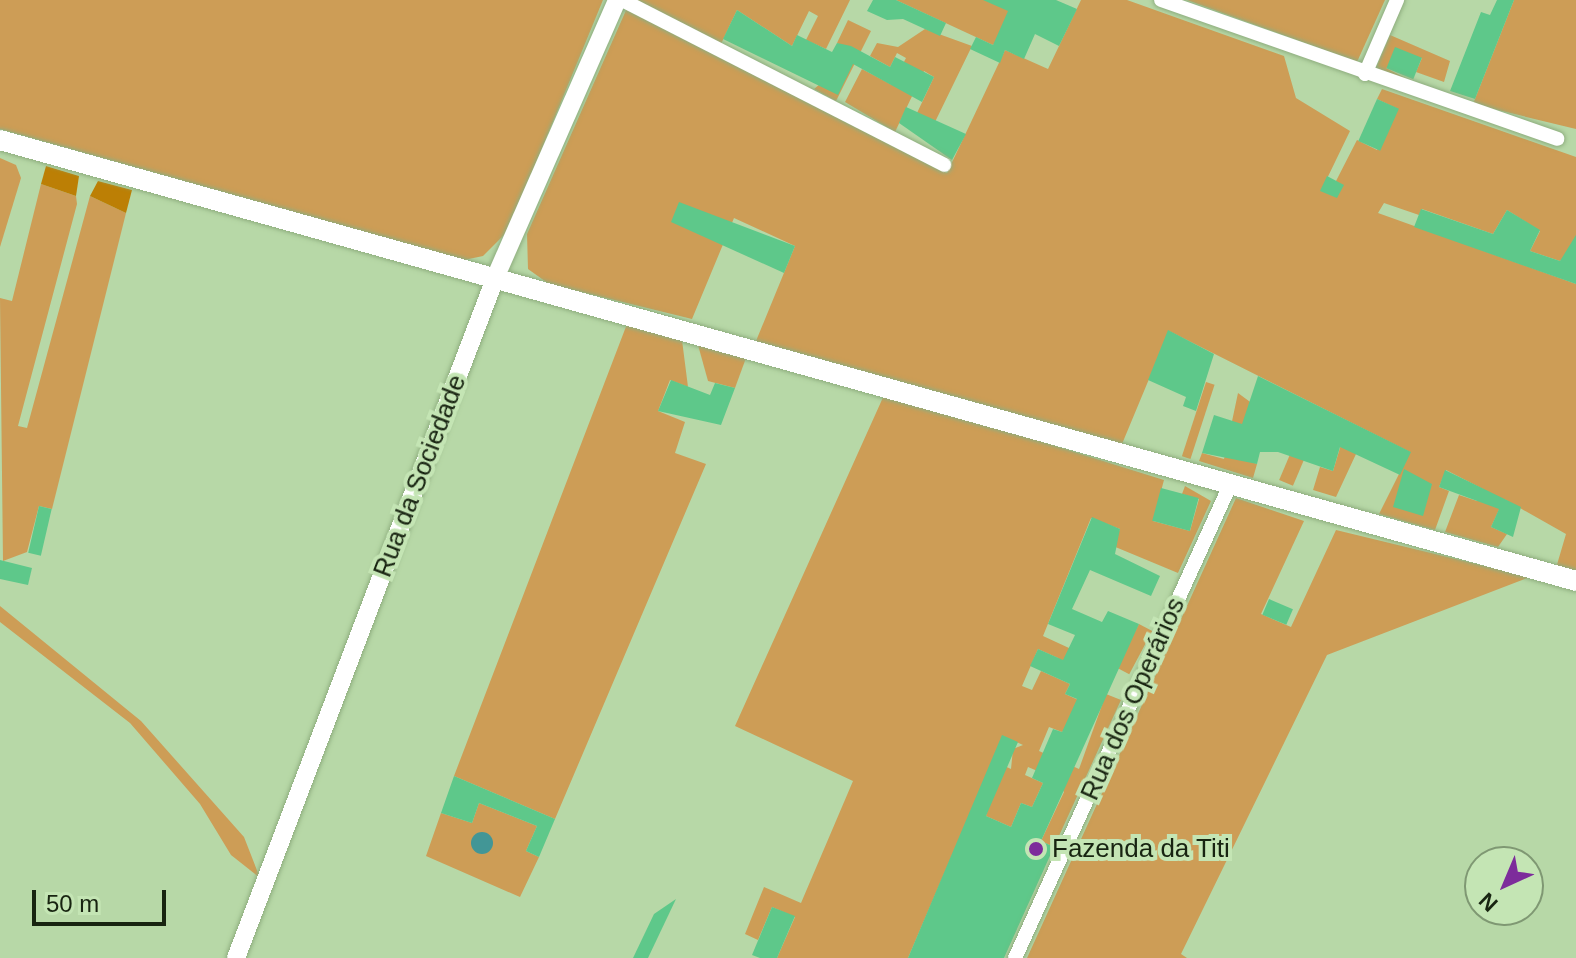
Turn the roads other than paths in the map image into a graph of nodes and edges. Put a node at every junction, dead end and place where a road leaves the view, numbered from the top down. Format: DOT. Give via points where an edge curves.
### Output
graph roads {
  1 [pos="620,0"];
  2 [pos="1161,0"];
  3 [pos="1397,0"];
  4 [pos="1365,74"];
  5 [pos="1557,139"];
  6 [pos="0,140"];
  7 [pos="944,165"];
  8 [pos="496,276"];
  9 [pos="1231,483"];
  10 [pos="1576,581"];
  11 [pos="236,958"];
  12 [pos="1015,958"];
  1 -- 7 [label="street"];
  1 -- 8 [label="street, Rua da Sociedade"];
  2 -- 4 [label="street"];
  3 -- 4 [label="street"];
  4 -- 5 [label="street"];
  6 -- 8 [label="main road"];
  8 -- 9 [label="main road"];
  8 -- 11 [label="street, Rua da Sociedade"];
  9 -- 10 [label="main road"];
  9 -- 12 [label="street, Rua dos Operários"];
}
